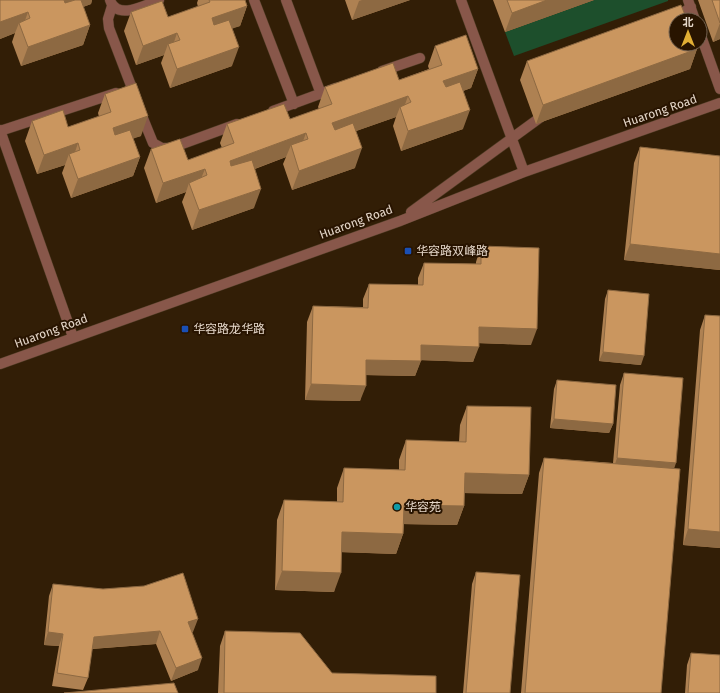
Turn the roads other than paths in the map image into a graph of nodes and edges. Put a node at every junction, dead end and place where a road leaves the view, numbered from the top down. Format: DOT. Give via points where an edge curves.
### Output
graph roads {
  1 [pos="159,0"];
  2 [pos="254,0"];
  3 [pos="286,0"];
  4 [pos="461,0"];
  5 [pos="111,3"];
  6 [pos="689,4"];
  7 [pos="665,26"];
  8 [pos="707,52"];
  9 [pos="420,58"];
  10 [pos="370,76"];
  11 [pos="349,83"];
  12 [pos="131,88"];
  13 [pos="720,89"];
  14 [pos="321,94"];
  15 [pos="720,103"];
  16 [pos="294,104"];
  17 [pos="552,109"];
  18 [pos="265,114"];
  19 [pos="243,122"];
  20 [pos="0,130"];
  21 [pos="524,172"];
  22 [pos="400,220"];
  23 [pos="73,337"];
  24 [pos="0,364"];
  1 -- 5 [label="street" via="129,11 120,11"];
  2 -- 16 [label="street"];
  3 -- 14 [label="street"];
  4 -- 21 [label="street"];
  5 -- 12 [label="street" via="109,28"];
  6 -- 7 [label="street"];
  8 -- 13 [label="street"];
  9 -- 10 [label="street"];
  11 -- 14 [label="street"];
  12 -- 19 [label="street" via="153,144 162,148 171,148"];
  12 -- 20 [label="street"];
  14 -- 16 [label="street"];
  15 -- 21 [label="street, Huarong Road"];
  16 -- 18 [label="street"];
  17 -- 22 [label="street"];
  20 -- 23 [label="street"];
  21 -- 22 [label="street, Huarong Road"];
  22 -- 23 [label="street, Huarong Road"];
  23 -- 24 [label="street, Huarong Road"];
}
